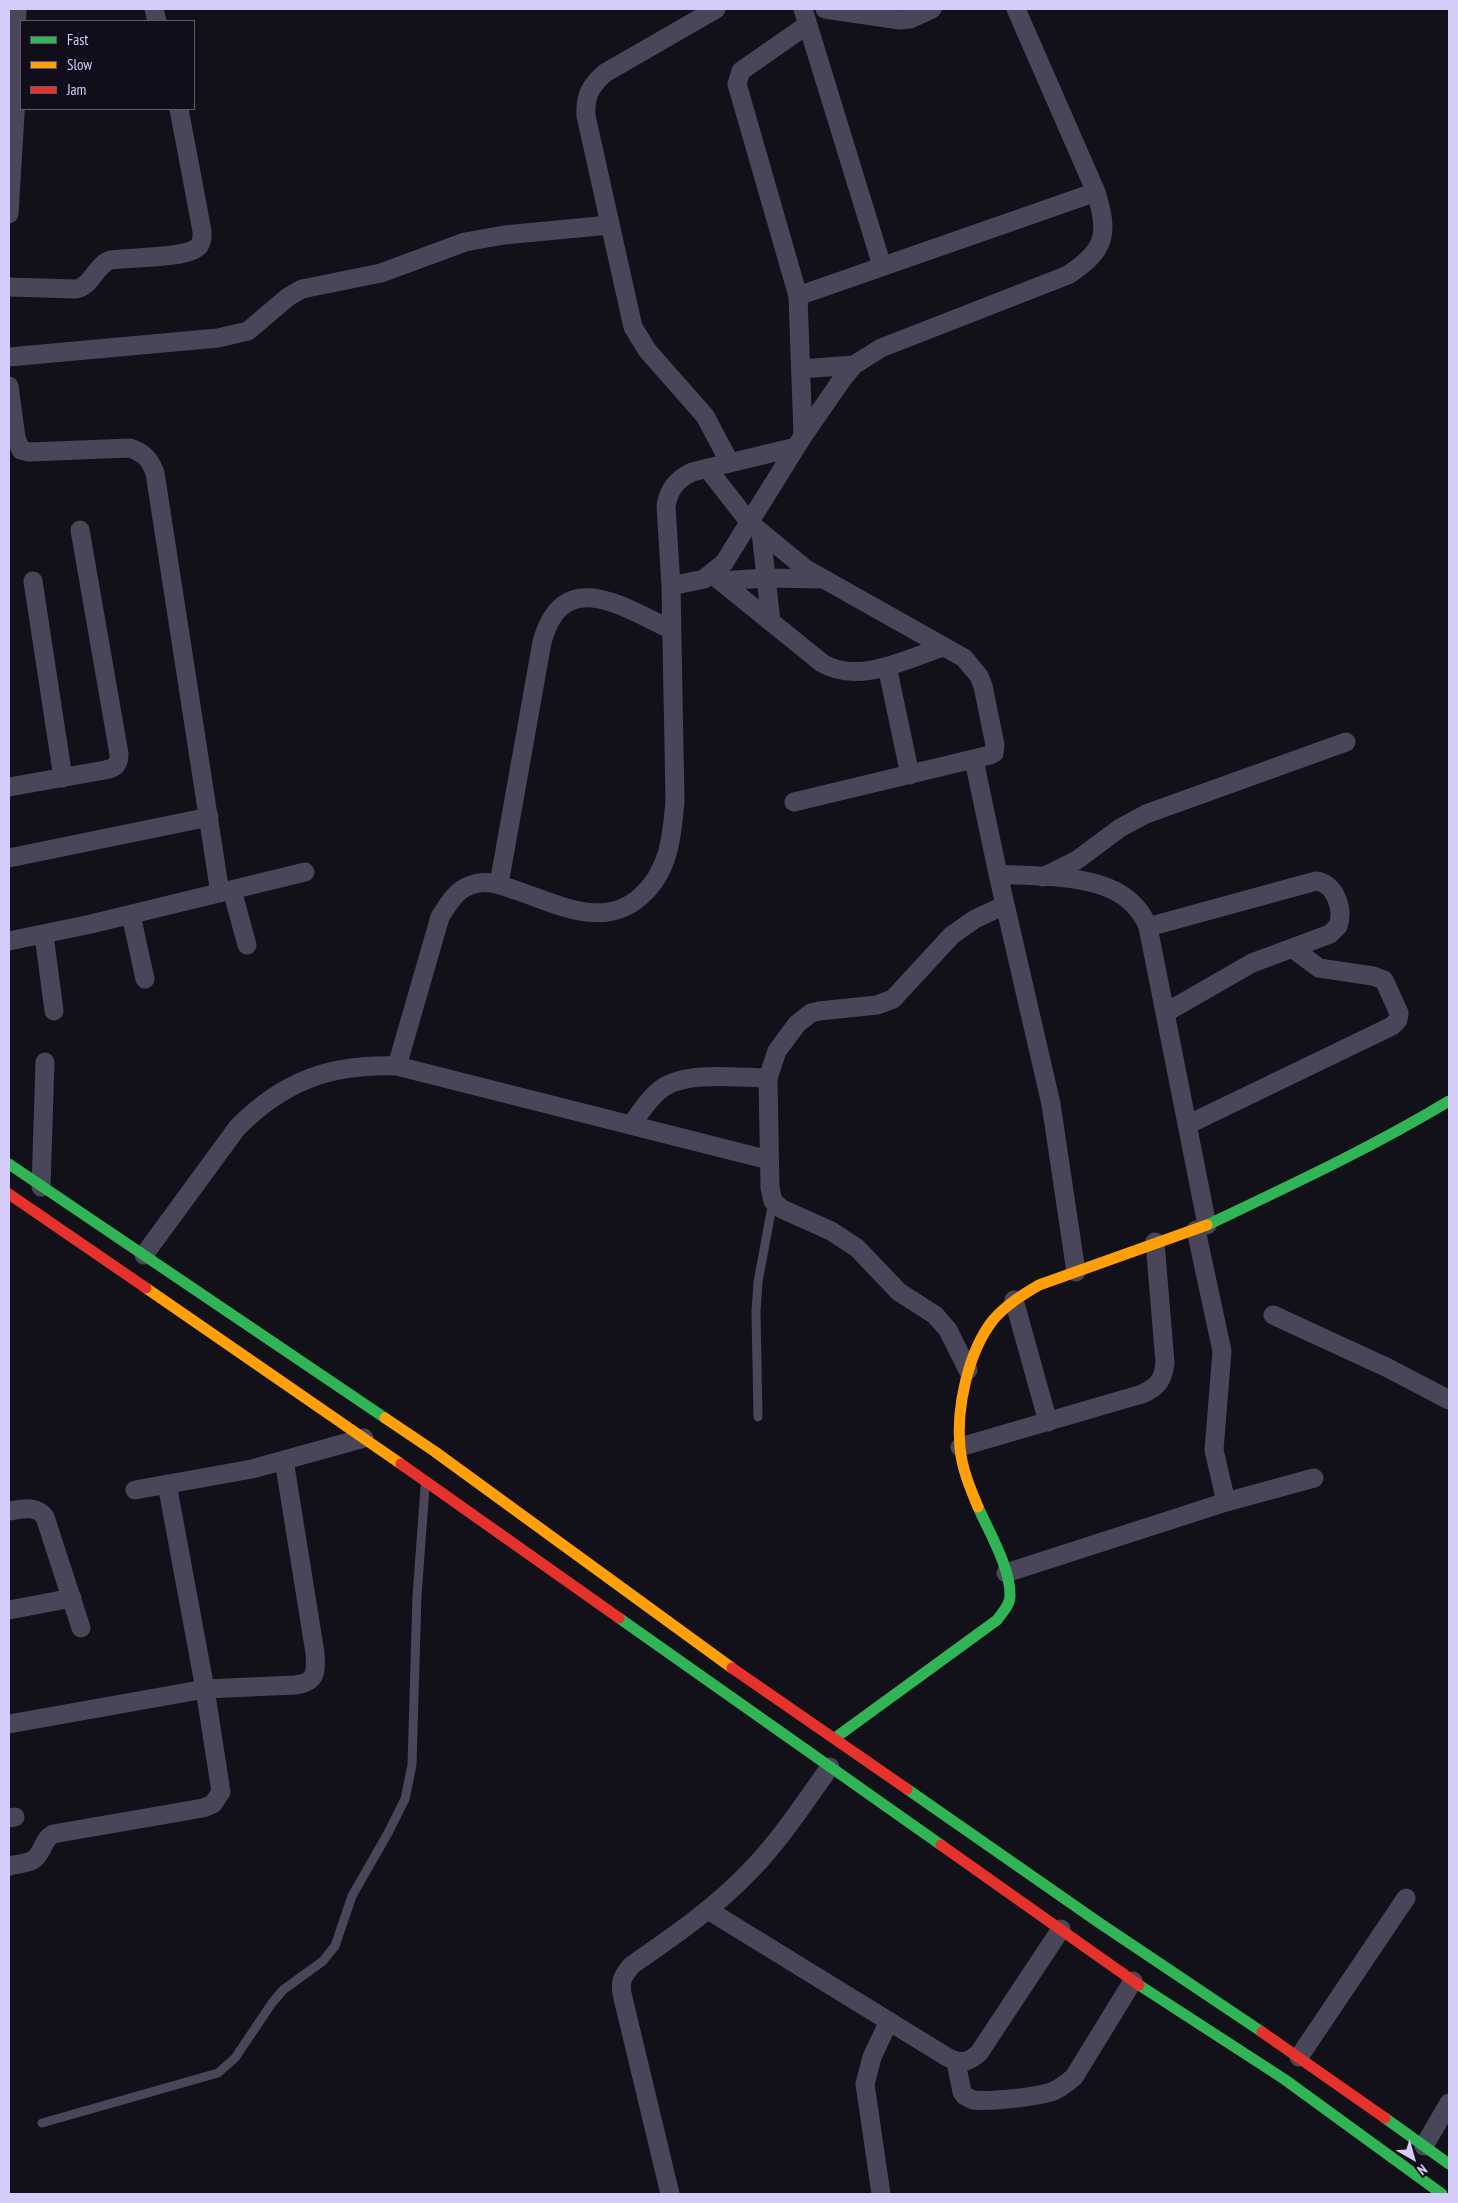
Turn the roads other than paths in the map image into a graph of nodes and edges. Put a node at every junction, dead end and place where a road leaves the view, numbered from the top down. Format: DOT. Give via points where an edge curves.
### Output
graph roads {
  1 [pos="17,9"];
  2 [pos="716,9"];
  3 [pos="825,9"];
  4 [pos="932,9"];
  5 [pos="1016,9"];
  6 [pos="805,17"];
  7 [pos="13,39"];
  8 [pos="12,99"];
  9 [pos="179,110"];
  10 [pos="1096,192"];
  11 [pos="9,204"];
  12 [pos="9,214"];
  13 [pos="610,225"];
  14 [pos="882,266"];
  15 [pos="9,287"];
  16 [pos="798,296"];
  17 [pos="9,357"];
  18 [pos="854,365"];
  19 [pos="801,369"];
  20 [pos="9,386"];
  21 [pos="799,442"];
  22 [pos="730,463"];
  23 [pos="707,468"];
  24 [pos="756,528"];
  25 [pos="80,530"];
  26 [pos="716,577"];
  27 [pos="766,578"];
  28 [pos="824,579"];
  29 [pos="33,581"];
  30 [pos="671,586"];
  31 [pos="772,622"];
  32 [pos="670,629"];
  33 [pos="944,647"];
  34 [pos="888,666"];
  35 [pos="1346,742"];
  36 [pos="974,760"];
  37 [pos="910,775"];
  38 [pos="63,778"];
  39 [pos="9,787"];
  40 [pos="794,802"];
  41 [pos="209,817"];
  42 [pos="9,858"];
  43 [pos="304,872"];
  44 [pos="998,874"];
  45 [pos="1042,877"];
  46 [pos="499,884"];
  47 [pos="226,891"];
  48 [pos="1005,905"];
  49 [pos="131,915"];
  50 [pos="1148,927"];
  51 [pos="44,935"];
  52 [pos="9,941"];
  53 [pos="247,945"];
  54 [pos="1292,948"];
  55 [pos="145,979"];
  56 [pos="54,1011"];
  57 [pos="1165,1013"];
  58 [pos="45,1062"];
  59 [pos="398,1066"];
  60 [pos="768,1078"];
  61 [pos="1449,1100"];
  62 [pos="631,1125"];
  63 [pos="1187,1125"];
  64 [pos="770,1160"];
  65 [pos="9,1164"];
  66 [pos="42,1187"];
  67 [pos="9,1194"];
  68 [pos="773,1201"];
  69 [pos="1202,1228"];
  70 [pos="1155,1242"];
  71 [pos="144,1255"];
  72 [pos="1076,1272"];
  73 [pos="1014,1300"];
  74 [pos="1273,1315"];
  75 [pos="968,1370"];
  76 [pos="1449,1400"];
  77 [pos="758,1417"];
  78 [pos="1048,1422"];
  79 [pos="364,1438"];
  80 [pos="960,1446"];
  81 [pos="284,1460"];
  82 [pos="1314,1478"];
  83 [pos="426,1482"];
  84 [pos="167,1484"];
  85 [pos="135,1490"];
  86 [pos="1226,1502"];
  87 [pos="9,1511"];
  88 [pos="1006,1573"];
  89 [pos="72,1598"];
  90 [pos="9,1610"];
  91 [pos="81,1628"];
  92 [pos="205,1689"];
  93 [pos="9,1724"];
  94 [pos="835,1738"];
  95 [pos="830,1767"];
  96 [pos="9,1866"];
  97 [pos="1406,1898"];
  98 [pos="708,1910"];
  99 [pos="1061,1929"];
  100 [pos="1133,1981"];
  101 [pos="889,2021"];
  102 [pos="1299,2057"];
  103 [pos="956,2062"];
  104 [pos="1449,2103"];
  105 [pos="42,2123"];
  106 [pos="1424,2146"];
  107 [pos="1449,2164"];
  108 [pos="670,2194"];
  109 [pos="881,2194"];
  110 [pos="1442,2194"];
  1 -- 7 [label="street"];
  2 -- 13 [label="street" via="606,73 588,93 586,116"];
  3 -- 4 [label="street" via="900,20"];
  5 -- 10 [label="street"];
  6 -- 14 [label="street"];
  6 -- 16 [label="street" via="741,71 737,80"];
  7 -- 8 [label="street"];
  8 -- 11 [label="street"];
  9 -- 15 [label="street" via="202,231 199,247 184,254 110,260 80,288"];
  10 -- 14 [label="street"];
  10 -- 18 [label="street" via="1104,223 1103,235 1087,262 1068,275 881,348"];
  11 -- 12 [label="street"];
  13 -- 17 [label="street" via="465,242 382,272 302,289 288,297 257,326 237,334"];
  13 -- 22 [label="street" via="628,311 638,338 706,416"];
  14 -- 16 [label="street"];
  16 -- 19 [label="street"];
  18 -- 19 [label="street"];
  18 -- 21 [label="street"];
  19 -- 21 [label="street"];
  20 -- 41 [label="street" via="16,438 21,450 130,448 140,452 152,464"];
  21 -- 22 [label="street"];
  21 -- 24 [label="street"];
  22 -- 23 [label="street"];
  23 -- 24 [label="street"];
  23 -- 30 [label="street" via="682,477 668,494"];
  24 -- 26 [label="street"];
  24 -- 27 [label="street"];
  24 -- 28 [label="street" via="806,569"];
  25 -- 38 [label="street" via="119,760 112,768"];
  26 -- 27 [label="street"];
  26 -- 30 [label="street"];
  26 -- 31 [label="street"];
  27 -- 28 [label="street"];
  27 -- 31 [label="street"];
  28 -- 33 [label="street"];
  29 -- 38 [label="street"];
  30 -- 32 [label="street"];
  31 -- 34 [label="street" via="832,670 856,672"];
  32 -- 46 [label="street" via="600,598 586,596 568,601 551,616 542,642"];
  32 -- 46 [label="street" via="675,801 673,833 661,874 635,902 619,910 598,914 577,911"];
  33 -- 34 [label="street"];
  33 -- 36 [label="street" via="964,658 984,686 996,749 990,755"];
  34 -- 37 [label="street"];
  35 -- 45 [label="street" via="1139,818 1077,860"];
  36 -- 37 [label="street"];
  36 -- 44 [label="street"];
  37 -- 40 [label="street"];
  38 -- 39 [label="street"];
  41 -- 42 [label="street"];
  41 -- 47 [label="street"];
  43 -- 47 [label="street"];
  44 -- 45 [label="street"];
  44 -- 48 [label="street"];
  45 -- 50 [label="street" via="1088,881 1108,887 1136,906"];
  46 -- 59 [label="street" via="483,882 465,888 440,917"];
  47 -- 49 [label="street"];
  47 -- 53 [label="street"];
  48 -- 60 [label="street" via="975,919 952,935 893,1000 819,1011 805,1018 782,1042"];
  48 -- 72 [label="street" via="1051,1104"];
  49 -- 51 [label="street"];
  49 -- 55 [label="street"];
  50 -- 54 [label="street" via="1308,882 1322,881 1336,897 1340,912 1338,926 1330,934"];
  50 -- 57 [label="street"];
  51 -- 52 [label="street"];
  51 -- 56 [label="street"];
  54 -- 57 [label="street" via="1252,963"];
  54 -- 63 [label="street" via="1319,968 1384,980 1399,1013 1398,1020 1392,1026"];
  57 -- 63 [label="street"];
  58 -- 66 [label="street"];
  59 -- 62 [label="street"];
  59 -- 71 [label="street" via="367,1065 340,1069 305,1080 255,1110 237,1128"];
  60 -- 62 [label="street" via="698,1078 674,1082 655,1094"];
  60 -- 64 [label="street"];
  61 -- 69 [label="main road" via="1368,1146"];
  62 -- 64 [label="street"];
  63 -- 69 [label="street"];
  64 -- 68 [label="street"];
  65 -- 66 [label="main road"];
  66 -- 71 [label="main road"];
  67 -- 79 [label="main road"];
  68 -- 75 [label="street" via="782,1209 831,1231 857,1248 899,1292 936,1315 948,1330"];
  68 -- 77 [label="lane" via="757,1292"];
  69 -- 70 [label="main road"];
  69 -- 86 [label="street" via="1222,1351 1214,1450"];
  70 -- 72 [label="main road"];
  70 -- 78 [label="street" via="1165,1363 1160,1383 1142,1394"];
  71 -- 94 [label="main road" via="434,1451 675,1628"];
  72 -- 73 [label="main road" via="1039,1285"];
  73 -- 75 [label="main road" via="994,1319 981,1338"];
  73 -- 78 [label="street"];
  74 -- 76 [label="street"];
  75 -- 80 [label="main road"];
  78 -- 80 [label="street"];
  79 -- 81 [label="street"];
  79 -- 83 [label="main road"];
  80 -- 88 [label="main road" via="970,1488"];
  81 -- 84 [label="street"];
  81 -- 92 [label="street" via="315,1653 315,1674 302,1684"];
  82 -- 86 [label="street"];
  83 -- 95 [label="main road"];
  83 -- 105 [label="lane" via="417,1596 412,1765 405,1799 352,1896 334,1946 323,1961 283,1990 235,2058 218,2073"];
  84 -- 85 [label="street"];
  84 -- 92 [label="street"];
  86 -- 88 [label="street"];
  87 -- 89 [label="street" via="34,1509 45,1517"];
  88 -- 94 [label="main road" via="1010,1598 997,1620"];
  89 -- 90 [label="street"];
  89 -- 91 [label="street"];
  92 -- 93 [label="street"];
  92 -- 96 [label="street" via="222,1792 213,1804 53,1834 33,1860"];
  94 -- 102 [label="main road" via="1098,1922"];
  95 -- 98 [label="street" via="752,1869"];
  95 -- 99 [label="main road"];
  97 -- 102 [label="street"];
  98 -- 101 [label="street"];
  98 -- 108 [label="street" via="632,1965 621,1980 622,1998"];
  99 -- 100 [label="main road"];
  99 -- 103 [label="street" via="979,2053 971,2060"];
  100 -- 103 [label="street" via="1074,2077 1052,2092 973,2100 960,2088"];
  100 -- 110 [label="main road" via="1284,2079"];
  101 -- 103 [label="street"];
  101 -- 109 [label="street" via="872,2057 865,2084"];
  102 -- 106 [label="main road"];
  104 -- 106 [label="street"];
  106 -- 107 [label="main road"];
}
